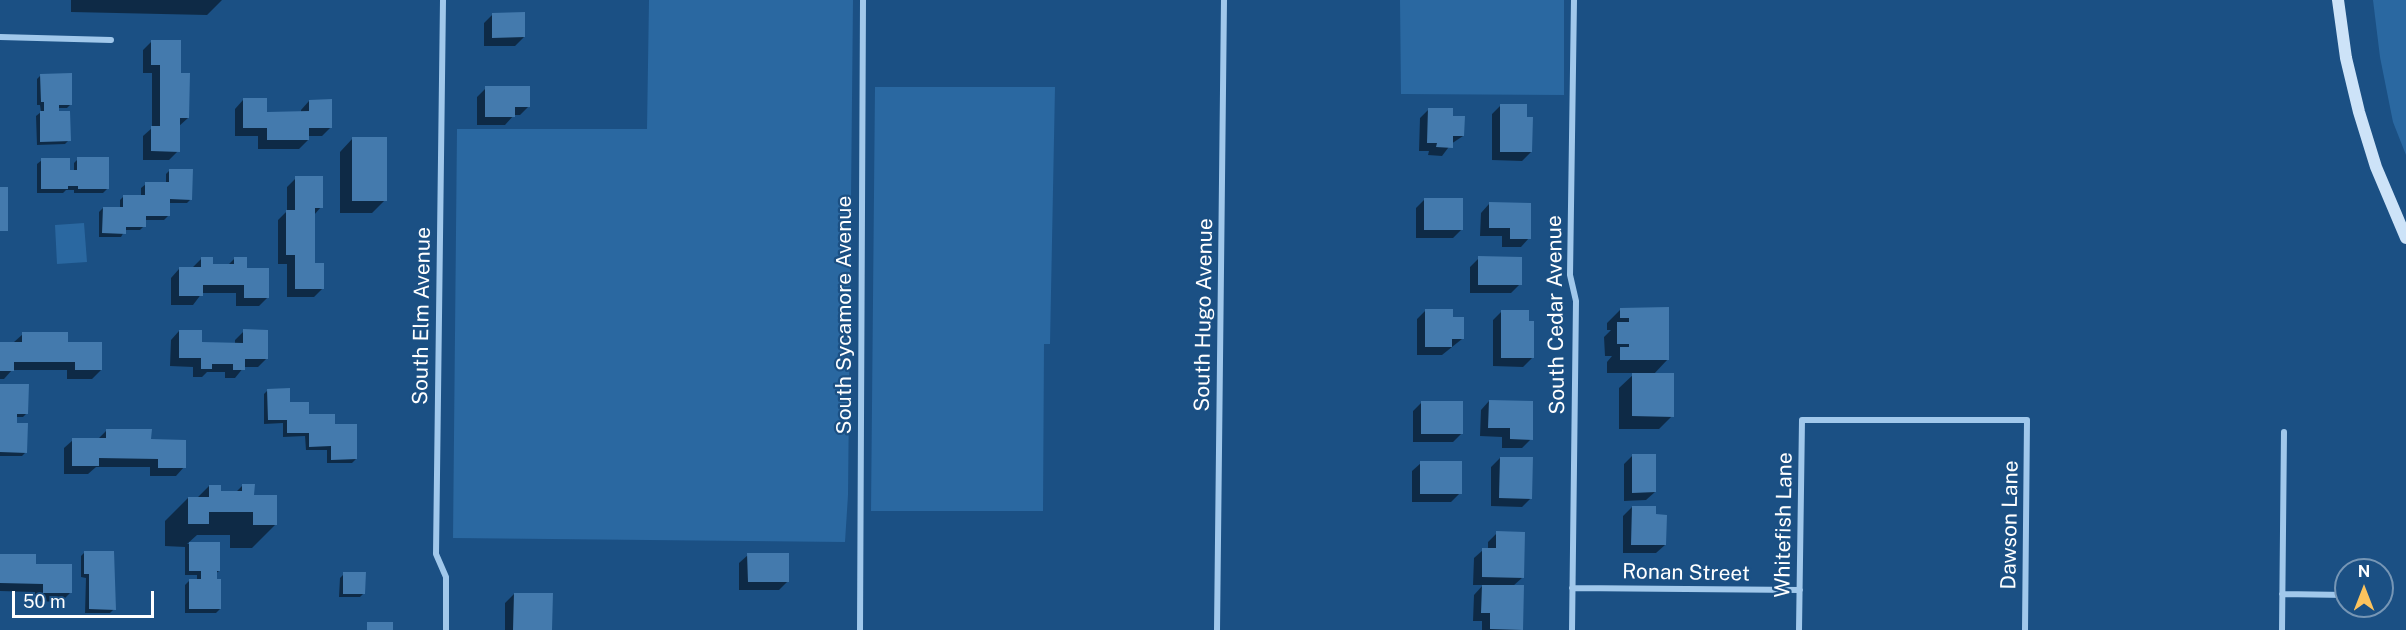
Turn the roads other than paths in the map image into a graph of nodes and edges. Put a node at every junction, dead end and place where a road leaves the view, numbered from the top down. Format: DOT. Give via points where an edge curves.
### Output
graph roads {
  1 [pos="443,0"];
  2 [pos="863,0"];
  3 [pos="1224,0"];
  4 [pos="1574,0"];
  5 [pos="2338,0"];
  6 [pos="0,37"];
  7 [pos="111,40"];
  8 [pos="2406,238"];
  9 [pos="2027,420"];
  10 [pos="2284,432"];
  11 [pos="1572,588"];
  12 [pos="1800,590"];
  13 [pos="2282,594"];
  14 [pos="2334,595"];
  15 [pos="446,630"];
  16 [pos="860,630"];
  17 [pos="1218,630"];
  18 [pos="1572,630"];
  19 [pos="1799,630"];
  20 [pos="2025,630"];
  21 [pos="2282,630"];
  1 -- 15 [label="street, South Elm Avenue" via="436,554 446,578"];
  2 -- 16 [label="street, South Sycamore Avenue"];
  3 -- 17 [label="street, South Hugo Avenue"];
  4 -- 11 [label="street, South Cedar Avenue" via="1570,275 1576,301"];
  5 -- 8 [label="main road" via="2359,112 2376,167"];
  6 -- 7 [label="street"];
  9 -- 12 [label="street, Whitefish Lane" via="1802,420"];
  9 -- 20 [label="street, Dawson Lane"];
  10 -- 13 [label="street"];
  11 -- 12 [label="street, Ronan Street"];
  11 -- 18 [label="street, South Cedar Avenue"];
  12 -- 19 [label="street, Whitefish Lane"];
  13 -- 14 [label="street"];
  13 -- 21 [label="street"];
}
